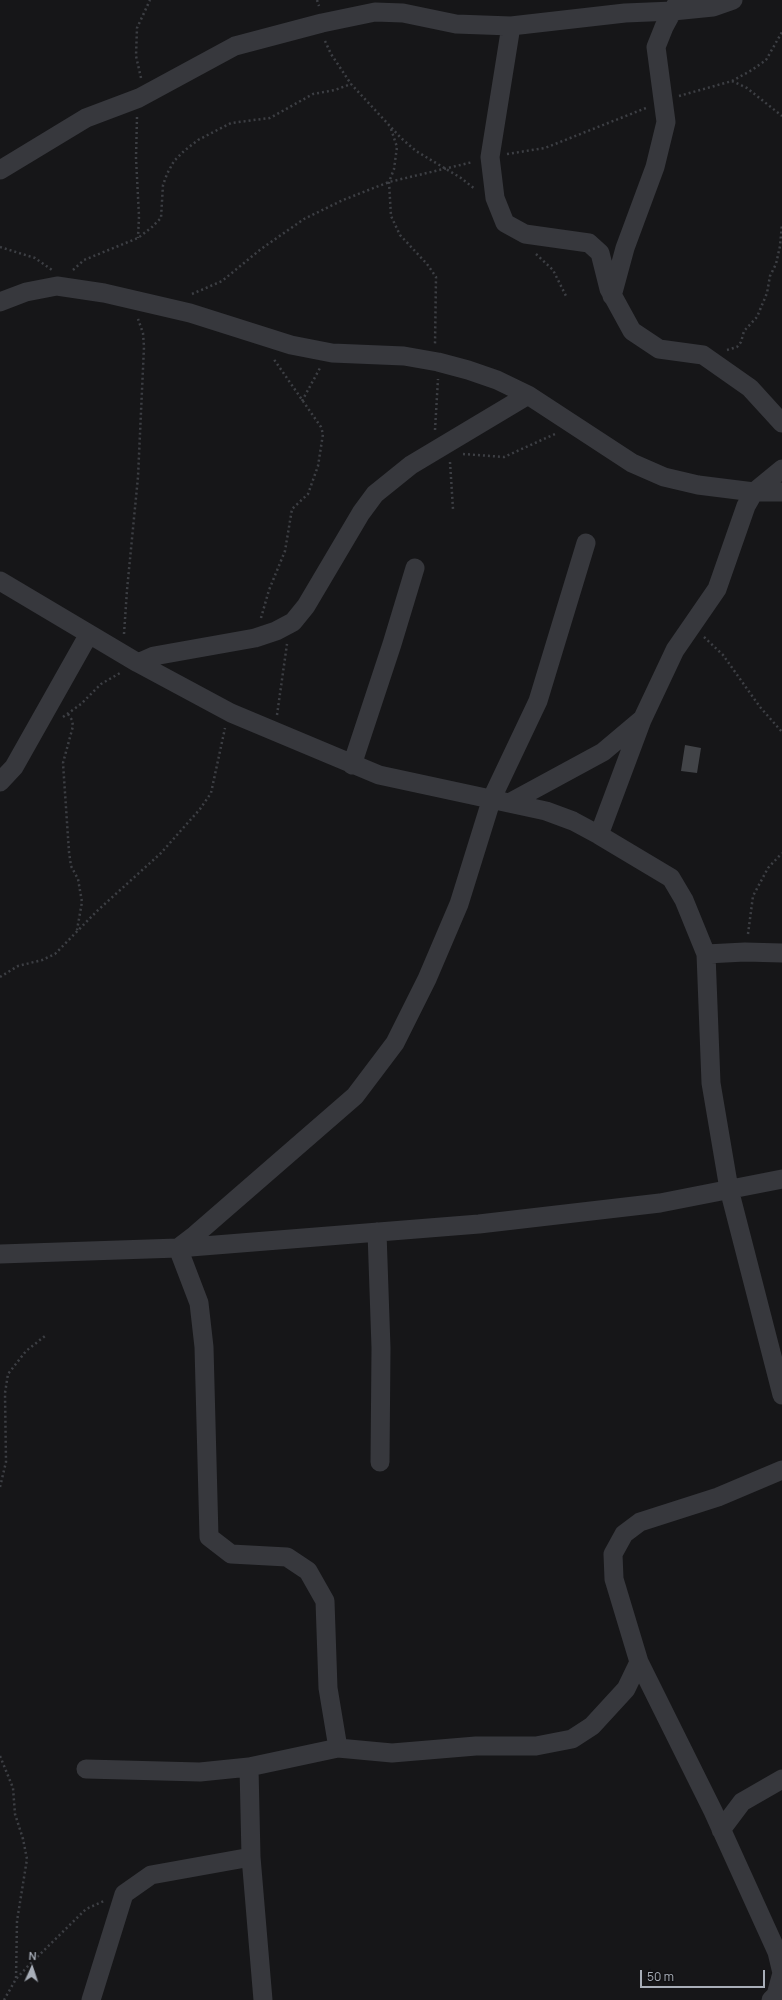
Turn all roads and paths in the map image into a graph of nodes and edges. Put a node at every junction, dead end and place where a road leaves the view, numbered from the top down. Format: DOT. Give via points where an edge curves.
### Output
graph roads {
  1 [pos="317,0"];
  2 [pos="734,0"];
  3 [pos="676,6"];
  4 [pos="322,23"];
  5 [pos="511,26"];
  6 [pos="782,32"];
  7 [pos="732,81"];
  8 [pos="351,84"];
  9 [pos="664,102"];
  10 [pos="782,116"];
  11 [pos="390,128"];
  12 [pos="490,157"];
  13 [pos="444,169"];
  14 [pos="0,170"];
  15 [pos="389,182"];
  16 [pos="782,224"];
  17 [pos="0,247"];
  18 [pos="60,283"];
  19 [pos="121,296"];
  20 [pos="185,296"];
  21 [pos="612,296"];
  22 [pos="0,302"];
  23 [pos="332,352"];
  24 [pos="703,355"];
  25 [pos="272,356"];
  26 [pos="438,362"];
  27 [pos="528,395"];
  28 [pos="302,401"];
  29 [pos="782,423"];
  30 [pos="572,424"];
  31 [pos="440,452"];
  32 [pos="782,469"];
  33 [pos="754,492"];
  34 [pos="782,492"];
  35 [pos="453,509"];
  36 [pos="586,543"];
  37 [pos="415,568"];
  38 [pos="0,581"];
  39 [pos="293,622"];
  40 [pos="692,625"];
  41 [pos="89,634"];
  42 [pos="255,638"];
  43 [pos="131,659"];
  44 [pos="231,713"];
  45 [pos="68,714"];
  46 [pos="62,718"];
  47 [pos="642,720"];
  48 [pos="276,731"];
  49 [pos="782,732"];
  50 [pos="352,764"];
  51 [pos="0,782"];
  52 [pos="500,801"];
  53 [pos="599,835"];
  54 [pos="782,853"];
  55 [pos="77,931"];
  56 [pos="745,952"];
  57 [pos="782,953"];
  58 [pos="706,954"];
  59 [pos="0,977"];
  60 [pos="782,1180"];
  61 [pos="729,1189"];
  62 [pos="377,1232"];
  63 [pos="178,1248"];
  64 [pos="0,1254"];
  65 [pos="45,1336"];
  66 [pos="782,1392"];
  67 [pos="380,1462"];
  68 [pos="782,1470"];
  69 [pos="0,1487"];
  70 [pos="639,1662"];
  71 [pos="338,1748"];
  72 [pos="0,1756"];
  73 [pos="249,1767"];
  74 [pos="86,1769"];
  75 [pos="782,1779"];
  76 [pos="721,1830"];
  77 [pos="251,1857"];
  78 [pos="124,1894"];
  79 [pos="16,1979"];
  80 [pos="777,1993"];
  81 [pos="4,2000"];
  82 [pos="91,2000"];
  83 [pos="263,2000"];
  1 -- 4 [label="path"];
  2 -- 3 [label="street" via="713,7"];
  3 -- 5 [label="street"];
  3 -- 9 [label="street" via="664,26 656,47"];
  4 -- 5 [label="street" via="375,12 403,13 456,24"];
  4 -- 8 [label="path" via="326,45"];
  4 -- 14 [label="street" via="235,46 139,98 86,118"];
  5 -- 12 [label="street"];
  6 -- 7 [label="path" via="766,60"];
  7 -- 9 [label="path"];
  7 -- 10 [label="path" via="747,88"];
  8 -- 11 [label="path"];
  8 -- 18 [label="path" via="313,94 270,118 231,123 198,140 174,161 167,174 163,185 161,218 152,228 138,238 84,260"];
  9 -- 12 [label="path" via="545,148"];
  9 -- 21 [label="street" via="666,122 655,167 625,248"];
  11 -- 13 [label="path" via="416,151"];
  11 -- 15 [label="path" via="397,147"];
  12 -- 13 [label="path"];
  12 -- 21 [label="street" via="494,198 505,223 525,234 589,243 600,253"];
  13 -- 15 [label="path"];
  15 -- 20 [label="path" via="304,219 222,281"];
  15 -- 26 [label="path" via="391,216 395,225 400,235 436,277 435,342"];
  16 -- 24 [label="path" via="780,246 767,293 757,317 744,331 742,342 737,347"];
  17 -- 18 [label="path" via="35,258"];
  18 -- 19 [label="street"];
  18 -- 22 [label="street"];
  19 -- 23 [label="street" via="190,313 291,345"];
  19 -- 43 [label="path" via="140,323 144,347 138,478 124,618"];
  21 -- 24 [label="street" via="632,331 659,349"];
  23 -- 26 [label="street" via="404,356"];
  23 -- 28 [label="path" via="314,376"];
  24 -- 29 [label="street" via="750,388"];
  25 -- 28 [label="path"];
  26 -- 27 [label="street" via="497,380"];
  26 -- 31 [label="path"];
  27 -- 30 [label="street"];
  27 -- 31 [label="street"];
  28 -- 42 [label="path" via="323,434 321,452 308,494 290,513 285,551 267,597"];
  30 -- 31 [label="path" via="504,457"];
  30 -- 33 [label="street" via="632,463 664,477"];
  31 -- 35 [label="path"];
  31 -- 39 [label="street" via="411,465 375,494 306,606"];
  32 -- 33 [label="street"];
  33 -- 34 [label="street"];
  33 -- 40 [label="street" via="746,506 717,589"];
  36 -- 52 [label="street" via="538,701"];
  37 -- 50 [label="street"];
  38 -- 41 [label="street"];
  39 -- 42 [label="street"];
  39 -- 48 [label="path" via="284,661"];
  40 -- 47 [label="street" via="675,650"];
  40 -- 49 [label="path" via="723,655 760,707"];
  41 -- 43 [label="street"];
  41 -- 51 [label="street" via="14,767"];
  42 -- 43 [label="street"];
  43 -- 44 [label="street"];
  43 -- 45 [label="path"];
  44 -- 48 [label="street"];
  44 -- 55 [label="path" via="222,734 211,793 200,809 161,853"];
  45 -- 46 [label="path"];
  45 -- 55 [label="path" via="73,726 63,763 69,852 82,902"];
  47 -- 52 [label="street" via="604,752"];
  47 -- 53 [label="street"];
  48 -- 50 [label="street"];
  50 -- 52 [label="street" via="379,775"];
  52 -- 53 [label="street" via="546,811"];
  52 -- 63 [label="street" via="427,979 394,1042 377,1068 355,1096"];
  53 -- 58 [label="street" via="671,878 684,900"];
  54 -- 56 [label="path" via="768,868 753,896"];
  55 -- 59 [label="path" via="55,954 18,966"];
  56 -- 57 [label="street"];
  56 -- 58 [label="street"];
  58 -- 61 [label="street" via="711,1083"];
  60 -- 61 [label="street"];
  61 -- 62 [label="street" via="660,1203 479,1224"];
  61 -- 66 [label="street"];
  62 -- 63 [label="street"];
  62 -- 67 [label="street" via="381,1348"];
  63 -- 64 [label="street"];
  63 -- 71 [label="street" via="199,1303 204,1347 209,1537 231,1554 287,1557 308,1571 325,1601 328,1688"];
  65 -- 69 [label="path" via="26,1351 8,1374 5,1393 6,1462"];
  68 -- 70 [label="street" via="718,1497 640,1522 624,1534 613,1554 614,1579"];
  70 -- 71 [label="street" via="626,1689 592,1726 572,1739 536,1746 476,1746 392,1753"];
  70 -- 76 [label="street"];
  71 -- 73 [label="street"];
  72 -- 79 [label="path" via="13,1788 15,1814 27,1859 17,1921"];
  73 -- 74 [label="street" via="200,1772"];
  73 -- 77 [label="street"];
  75 -- 76 [label="street" via="742,1802"];
  76 -- 80 [label="street" via="777,1952 782,1973"];
  77 -- 78 [label="street" via="150,1875"];
  77 -- 83 [label="street"];
  78 -- 79 [label="path" via="86,1909"];
  78 -- 82 [label="street"];
  79 -- 81 [label="path"];
}
